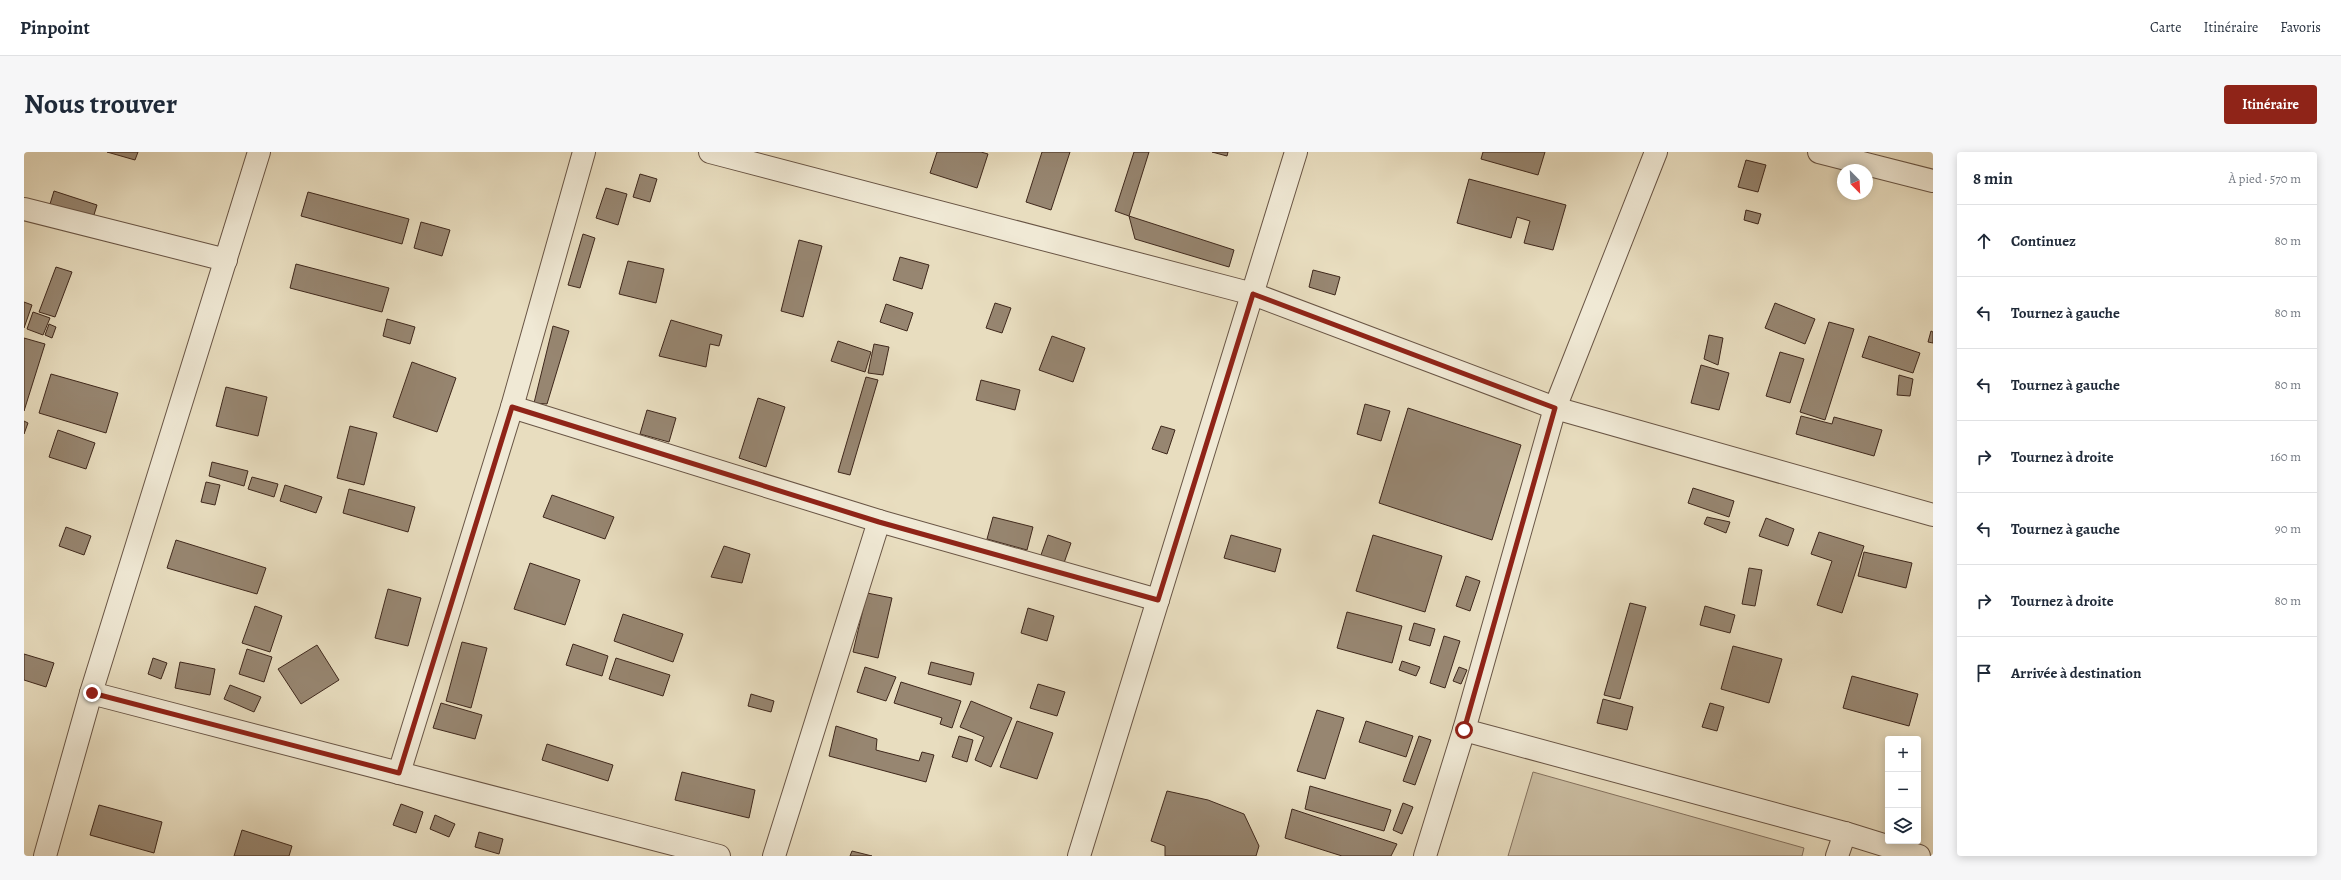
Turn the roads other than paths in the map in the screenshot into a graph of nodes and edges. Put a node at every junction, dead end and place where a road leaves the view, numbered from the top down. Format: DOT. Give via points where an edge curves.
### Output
graph roads {
  1 [pos="258,152"];
  2 [pos="584,152"];
  3 [pos="710,152"];
  4 [pos="1296,152"];
  5 [pos="1656,152"];
  6 [pos="1819,152"];
  7 [pos="1933,182"];
  8 [pos="24,209"];
  9 [pos="226,260"];
  10 [pos="1253,294"];
  11 [pos="512,407"];
  12 [pos="1555,408"];
  13 [pos="1933,515"];
  14 [pos="879,522"];
  15 [pos="1158,600"];
  16 [pos="92,693"];
  17 [pos="1464,730"];
  18 [pos="399,773"];
  19 [pos="1845,833"];
  20 [pos="45,856"];
  21 [pos="720,856"];
  22 [pos="774,856"];
  23 [pos="1080,856"];
  24 [pos="1425,856"];
  25 [pos="1837,856"];
  26 [pos="1919,856"];
  1 -- 9 [label="street"];
  2 -- 11 [label="street"];
  3 -- 10 [label="street"];
  4 -- 10 [label="street"];
  5 -- 12 [label="street"];
  6 -- 7 [label="street"];
  8 -- 9 [label="street"];
  9 -- 16 [label="street"];
  10 -- 12 [label="street"];
  10 -- 15 [label="street"];
  11 -- 14 [label="street"];
  11 -- 18 [label="street"];
  12 -- 13 [label="street"];
  12 -- 17 [label="street"];
  14 -- 15 [label="street"];
  14 -- 22 [label="street"];
  15 -- 23 [label="street"];
  16 -- 18 [label="street"];
  16 -- 20 [label="street"];
  17 -- 19 [label="street"];
  17 -- 24 [label="street"];
  18 -- 21 [label="street"];
  19 -- 25 [label="street"];
  19 -- 26 [label="street"];
}
